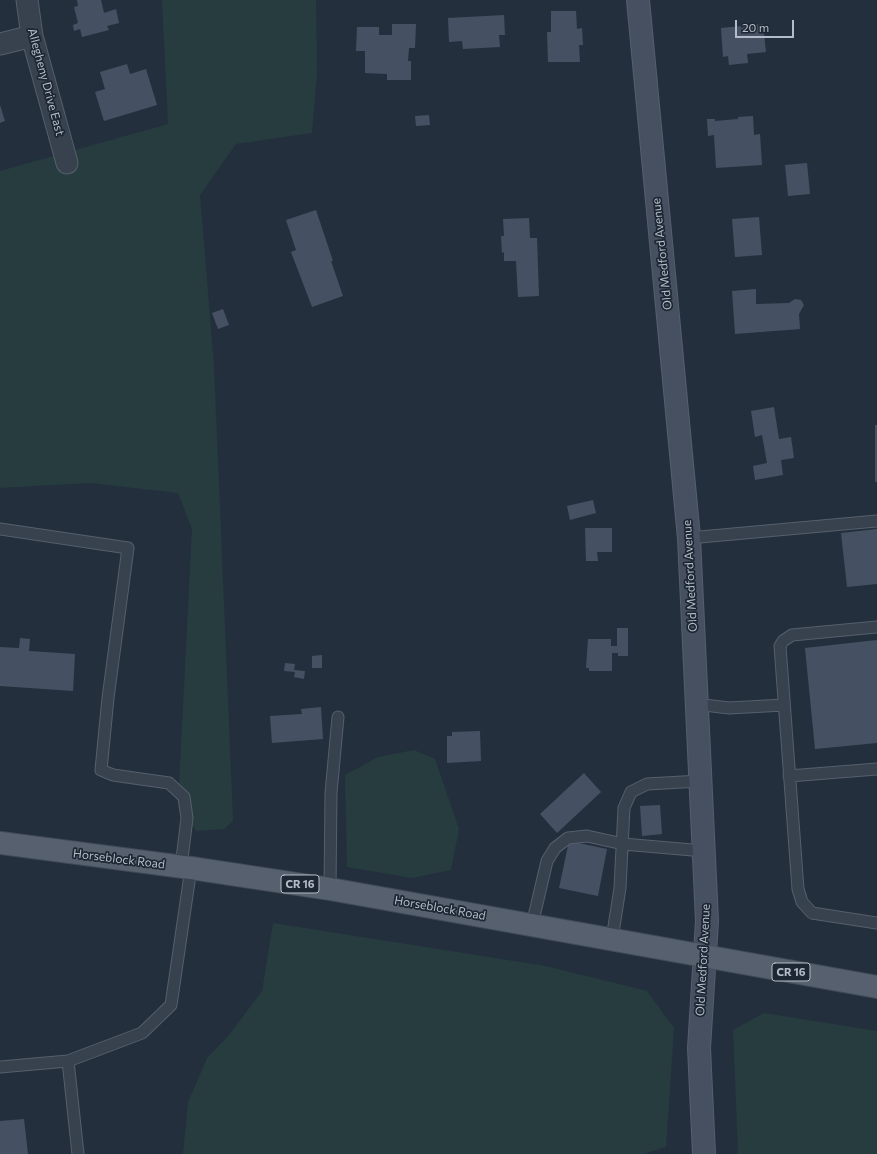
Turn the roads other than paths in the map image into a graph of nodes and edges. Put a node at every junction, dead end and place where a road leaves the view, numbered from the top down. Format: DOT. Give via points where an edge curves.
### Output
graph roads {
  1 [pos="27,0"];
  2 [pos="638,0"];
  3 [pos="32,36"];
  4 [pos="0,44"];
  5 [pos="67,163"];
  6 [pos="877,521"];
  7 [pos="0,529"];
  8 [pos="689,538"];
  9 [pos="877,627"];
  10 [pos="696,704"];
  11 [pos="784,705"];
  12 [pos="338,717"];
  13 [pos="877,769"];
  14 [pos="789,776"];
  15 [pos="700,781"];
  16 [pos="0,843"];
  17 [pos="624,844"];
  18 [pos="704,851"];
  19 [pos="186,867"];
  20 [pos="330,889"];
  21 [pos="877,924"];
  22 [pos="532,925"];
  23 [pos="612,939"];
  24 [pos="705,957"];
  25 [pos="877,987"];
  26 [pos="68,1061"];
  27 [pos="0,1067"];
  28 [pos="78,1154"];
  29 [pos="704,1154"];
  1 -- 3 [label="street, Allegheny Drive East"];
  2 -- 8 [label="street, Old Medford Avenue"];
  3 -- 4 [label="street"];
  3 -- 5 [label="street, Allegheny Drive East"];
  6 -- 8 [label="lane"];
  7 -- 19 [label="lane" via="128,548 101,770 113,775 169,783 184,797 187,818"];
  8 -- 10 [label="street, Old Medford Avenue"];
  9 -- 11 [label="lane" via="792,635 783,641 780,646"];
  10 -- 11 [label="lane" via="729,708"];
  10 -- 15 [label="street, Old Medford Avenue"];
  11 -- 14 [label="lane"];
  12 -- 20 [label="lane" via="331,793"];
  13 -- 14 [label="lane"];
  14 -- 21 [label="lane" via="798,889 802,902 812,913"];
  15 -- 17 [label="lane" via="647,784 631,792 624,808"];
  15 -- 18 [label="street, Old Medford Avenue"];
  16 -- 19 [label="main road, Horseblock Road / CR 16"];
  17 -- 18 [label="lane"];
  17 -- 22 [label="lane" via="587,836 568,838 555,848 547,861"];
  17 -- 23 [label="lane"];
  18 -- 24 [label="street, Old Medford Avenue" via="707,921"];
  19 -- 20 [label="main road, Horseblock Road / CR 16"];
  19 -- 26 [label="lane" via="171,1005 142,1032"];
  20 -- 22 [label="main road, Horseblock Road / CR 16"];
  22 -- 23 [label="main road, Horseblock Road / CR 16"];
  23 -- 24 [label="main road, Horseblock Road / CR 16"];
  24 -- 25 [label="main road, Horseblock Road / CR 16"];
  24 -- 29 [label="street, Old Medford Avenue" via="699,1048"];
  26 -- 27 [label="lane"];
  26 -- 28 [label="lane"];
}
